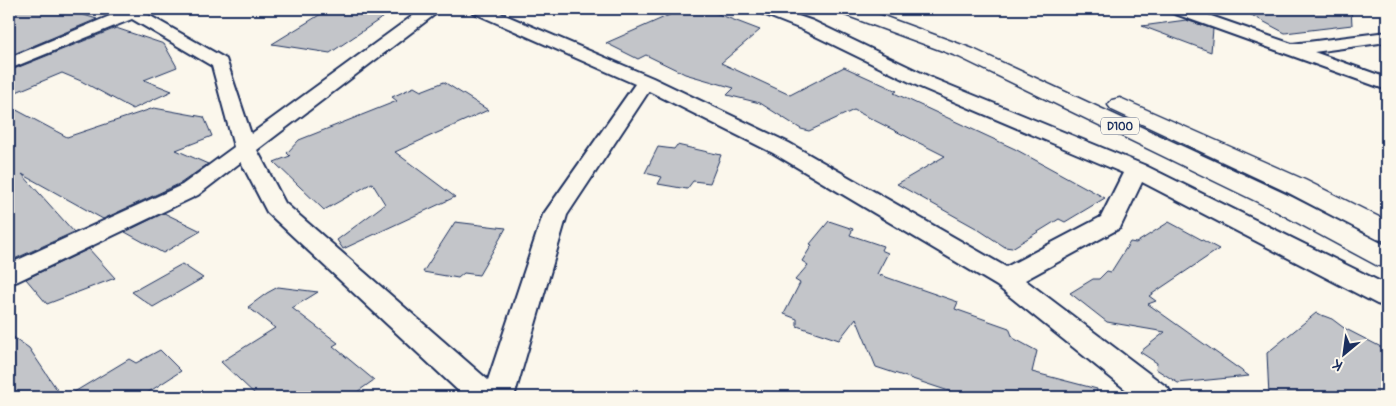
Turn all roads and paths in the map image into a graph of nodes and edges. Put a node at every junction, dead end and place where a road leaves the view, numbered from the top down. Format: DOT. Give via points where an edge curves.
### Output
graph roads {
  1 [pos="432,9"];
  2 [pos="478,9"];
  3 [pos="764,9"];
  4 [pos="847,9"];
  5 [pos="889,9"];
  6 [pos="1176,9"];
  7 [pos="132,10"];
  8 [pos="1387,37"];
  9 [pos="1290,50"];
  10 [pos="9,64"];
  11 [pos="646,82"];
  12 [pos="1387,84"];
  13 [pos="246,150"];
  14 [pos="1136,170"];
  15 [pos="1387,232"];
  16 [pos="1387,258"];
  17 [pos="9,275"];
  18 [pos="1006,279"];
  19 [pos="1387,297"];
  20 [pos="486,397"];
  21 [pos="498,397"];
  22 [pos="1157,397"];
  1 -- 13 [label="street"];
  2 -- 11 [label="street"];
  3 -- 14 [label="street" via="807,25 927,83"];
  4 -- 16 [label="highway, D100" via="966,53 1282,203"];
  5 -- 15 [label="highway, D100" via="1030,64 1296,186"];
  6 -- 9 [label="street"];
  7 -- 10 [label="street"];
  7 -- 13 [label="street" via="220,63"];
  8 -- 9 [label="street"];
  9 -- 12 [label="street"];
  11 -- 18 [label="street" via="781,148"];
  11 -- 21 [label="street" via="555,216"];
  13 -- 17 [label="street" via="190,190"];
  13 -- 20 [label="street" via="275,207"];
  14 -- 18 [label="street" via="1111,222"];
  14 -- 19 [label="street"];
  18 -- 22 [label="street"];
}
